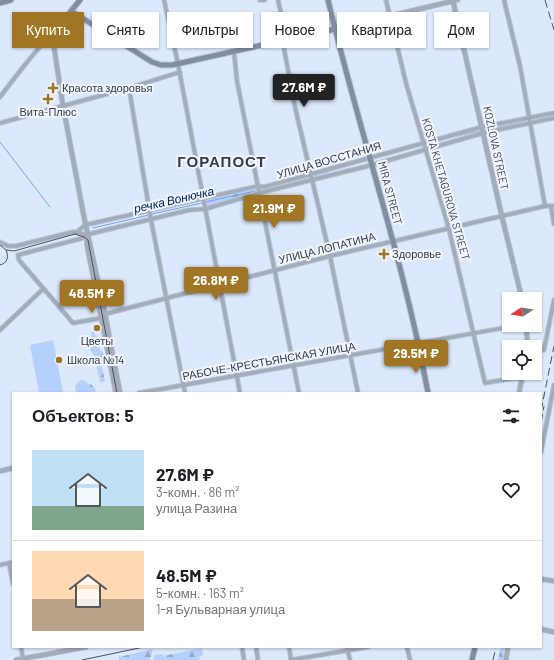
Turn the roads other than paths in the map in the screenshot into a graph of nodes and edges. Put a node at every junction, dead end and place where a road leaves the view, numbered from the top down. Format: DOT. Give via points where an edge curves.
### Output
graph roads {
  1 [pos="11,0"];
  2 [pos="80,0"];
  3 [pos="164,0"];
  4 [pos="260,0"];
  5 [pos="265,0"];
  6 [pos="278,0"];
  7 [pos="328,0"];
  8 [pos="386,0"];
  9 [pos="456,0"];
  10 [pos="504,0"];
  11 [pos="440,2"];
  12 [pos="0,4"];
  13 [pos="71,11"];
  14 [pos="280,12"];
  15 [pos="388,12"];
  16 [pos="401,12"];
  17 [pos="335,29"];
  18 [pos="329,30"];
  19 [pos="261,46"];
  20 [pos="38,48"];
  21 [pos="54,48"];
  22 [pos="284,48"];
  23 [pos="397,48"];
  24 [pos="234,52"];
  25 [pos="178,64"];
  26 [pos="180,72"];
  27 [pos="129,88"];
  28 [pos="0,97"];
  29 [pos="63,106"];
  30 [pos="554,113"];
  31 [pos="554,118"];
  32 [pos="530,120"];
  33 [pos="0,123"];
  34 [pos="483,130"];
  35 [pos="425,145"];
  36 [pos="370,157"];
  37 [pos="372,165"];
  38 [pos="312,177"];
  39 [pos="258,190"];
  40 [pos="203,198"];
  41 [pos="545,206"];
  42 [pos="552,206"];
  43 [pos="205,207"];
  44 [pos="150,211"];
  45 [pos="502,217"];
  46 [pos="151,218"];
  47 [pos="554,224"];
  48 [pos="85,225"];
  49 [pos="449,229"];
  50 [pos="77,232"];
  51 [pos="87,235"];
  52 [pos="0,242"];
  53 [pos="393,242"];
  54 [pos="330,256"];
  55 [pos="274,270"];
  56 [pos="220,284"];
  57 [pos="43,289"];
  58 [pos="520,292"];
  59 [pos="167,298"];
  60 [pos="554,300"];
  61 [pos="104,316"];
  62 [pos="502,329"];
  63 [pos="0,330"];
  64 [pos="474,334"];
  65 [pos="419,342"];
  66 [pos="542,350"];
  67 [pos="351,356"];
  68 [pos="293,366"];
  69 [pos="237,376"];
  70 [pos="503,380"];
  71 [pos="522,380"];
  72 [pos="554,385"];
  73 [pos="184,386"];
  74 [pos="116,392"];
  75 [pos="120,392"];
  76 [pos="145,392"];
  77 [pos="185,392"];
  78 [pos="240,392"];
  79 [pos="299,392"];
  80 [pos="358,392"];
  81 [pos="428,392"];
  82 [pos="520,392"];
  83 [pos="552,408"];
  84 [pos="542,448"];
  85 [pos="12,468"];
  86 [pos="0,471"];
  87 [pos="11,562"];
  88 [pos="0,564"];
  89 [pos="12,573"];
  90 [pos="542,579"];
  91 [pos="554,581"];
  92 [pos="542,629"];
  93 [pos="554,632"];
  94 [pos="21,648"];
  95 [pos="81,648"];
  96 [pos="242,648"];
  97 [pos="256,648"];
  98 [pos="289,648"];
  99 [pos="348,648"];
  100 [pos="407,648"];
  101 [pos="474,648"];
  102 [pos="508,648"];
  103 [pos="23,659"];
  104 [pos="16,660"];
  105 [pos="244,660"];
  106 [pos="258,660"];
  107 [pos="291,660"];
  108 [pos="350,660"];
  109 [pos="410,660"];
  110 [pos="472,660"];
  111 [pos="506,660"];
  1 -- 12 [label="main road"];
  2 -- 13 [label="main road"];
  3 -- 25 [label="street"];
  4 -- 5 [label="street"];
  6 -- 14 [label="street"];
  7 -- 17 [label="main road, MIRA STREET"];
  8 -- 15 [label="street, KOSTA KHETAGUROVA STREET"];
  9 -- 11 [label="street"];
  9 -- 34 [label="street, KOZLOVA STREET"];
  10 -- 32 [label="street"];
  11 -- 16 [label="street"];
  13 -- 25 [label="main road" via="152,62 165,66"];
  17 -- 18 [label="main road"];
  17 -- 36 [label="main road, MIRA STREET"];
  19 -- 24 [label="main road"];
  20 -- 28 [label="street"];
  21 -- 29 [label="street"];
  22 -- 38 [label="street"];
  23 -- 35 [label="street, KOSTA KHETAGUROVA STREET"];
  24 -- 25 [label="main road"];
  24 -- 39 [label="street"];
  25 -- 26 [label="street"];
  26 -- 27 [label="street"];
  26 -- 40 [label="street"];
  27 -- 29 [label="street"];
  27 -- 44 [label="street"];
  29 -- 33 [label="street"];
  29 -- 48 [label="street"];
  30 -- 32 [label="street, УЛИЦА ВОССТАНИЯ"];
  31 -- 32 [label="street, УЛИЦА ВОССТАНИЯ"];
  32 -- 34 [label="street, УЛИЦА ВОССТАНИЯ"];
  32 -- 41 [label="street"];
  34 -- 35 [label="street, УЛИЦА ВОССТАНИЯ"];
  34 -- 35 [label="street, УЛИЦА ВОССТАНИЯ"];
  34 -- 45 [label="street, KOZLOVA STREET"];
  35 -- 36 [label="street, УЛИЦА ВОССТАНИЯ"];
  35 -- 37 [label="street, УЛИЦА ВОССТАНИЯ"];
  35 -- 49 [label="street, KOSTA KHETAGUROVA STREET"];
  36 -- 37 [label="main road, MIRA STREET"];
  36 -- 38 [label="street, УЛИЦА ВОССТАНИЯ"];
  37 -- 38 [label="street, УЛИЦА ВОССТАНИЯ"];
  37 -- 53 [label="main road, MIRA STREET"];
  38 -- 39 [label="street, УЛИЦА ВОССТАНИЯ"];
  38 -- 39 [label="street, УЛИЦА ВОССТАНИЯ"];
  38 -- 54 [label="street"];
  39 -- 40 [label="street, УЛИЦА ВОССТАНИЯ"];
  39 -- 43 [label="street, УЛИЦА ВОССТАНИЯ"];
  39 -- 55 [label="street"];
  40 -- 43 [label="street"];
  40 -- 44 [label="street, УЛИЦА ВОССТАНИЯ"];
  41 -- 42 [label="street, УЛИЦА ЛОПАТИНА"];
  41 -- 45 [label="street, УЛИЦА ЛОПАТИНА"];
  42 -- 47 [label="street"];
  43 -- 46 [label="street, УЛИЦА ВОССТАНИЯ"];
  43 -- 56 [label="street"];
  44 -- 46 [label="street"];
  44 -- 48 [label="street, УЛИЦА ВОССТАНИЯ"];
  45 -- 49 [label="street, УЛИЦА ЛОПАТИНА"];
  45 -- 58 [label="street, KOZLOVA STREET"];
  46 -- 51 [label="street, УЛИЦА ВОССТАНИЯ"];
  46 -- 59 [label="street"];
  48 -- 50 [label="street"];
  48 -- 51 [label="street"];
  49 -- 53 [label="street, УЛИЦА ЛОПАТИНА"];
  49 -- 64 [label="street, KOSTA KHETAGUROVA STREET"];
  50 -- 51 [label="street"];
  50 -- 52 [label="street" via="16,246"];
  51 -- 57 [label="street, УЛИЦА ВОССТАНИЯ" via="20,253 18,260"];
  51 -- 61 [label="street" via="87,245"];
  53 -- 54 [label="street, УЛИЦА ЛОПАТИНА"];
  53 -- 65 [label="main road, MIRA STREET"];
  54 -- 55 [label="street, УЛИЦА ЛОПАТИНА"];
  54 -- 67 [label="street"];
  55 -- 56 [label="street, УЛИЦА ЛОПАТИНА"];
  55 -- 68 [label="street"];
  56 -- 59 [label="street, УЛИЦА ЛОПАТИНА"];
  56 -- 69 [label="street"];
  57 -- 61 [label="street, УЛИЦА ЛОПАТИНА" via="73,323"];
  57 -- 63 [label="street"];
  59 -- 61 [label="street, УЛИЦА ЛОПАТИНА"];
  59 -- 73 [label="street"];
  60 -- 66 [label="street" via="544,350"];
  61 -- 74 [label="street"];
  61 -- 75 [label="street"];
  62 -- 64 [label="street, РАБОЧЕ-КРЕСТЬЯНСКАЯ УЛИЦА"];
  64 -- 65 [label="street, РАБОЧЕ-КРЕСТЬЯНСКАЯ УЛИЦА"];
  64 -- 70 [label="street, KOSTA KHETAGUROVA STREET" via="485,383"];
  65 -- 67 [label="street, РАБОЧЕ-КРЕСТЬЯНСКАЯ УЛИЦА"];
  65 -- 81 [label="main road, MIRA STREET"];
  67 -- 68 [label="street, РАБОЧЕ-КРЕСТЬЯНСКАЯ УЛИЦА"];
  67 -- 80 [label="street"];
  68 -- 69 [label="street, РАБОЧЕ-КРЕСТЬЯНСКАЯ УЛИЦА"];
  68 -- 79 [label="street"];
  69 -- 73 [label="street, РАБОЧЕ-КРЕСТЬЯНСКАЯ УЛИЦА"];
  69 -- 78 [label="street"];
  71 -- 82 [label="street"];
  72 -- 83 [label="street"];
  73 -- 76 [label="street, РАБОЧЕ-КРЕСТЬЯНСКАЯ УЛИЦА"];
  73 -- 77 [label="street"];
  83 -- 84 [label="street"];
  85 -- 86 [label="street"];
  87 -- 88 [label="street"];
  87 -- 89 [label="street"];
  90 -- 91 [label="street"];
  92 -- 93 [label="street"];
  94 -- 103 [label="street"];
  95 -- 103 [label="street"];
  96 -- 105 [label="street"];
  97 -- 106 [label="street"];
  98 -- 107 [label="street"];
  99 -- 107 [label="street"];
  99 -- 108 [label="street"];
  100 -- 109 [label="street"];
  101 -- 110 [label="main road"];
  102 -- 111 [label="street"];
  103 -- 104 [label="street"];
}
